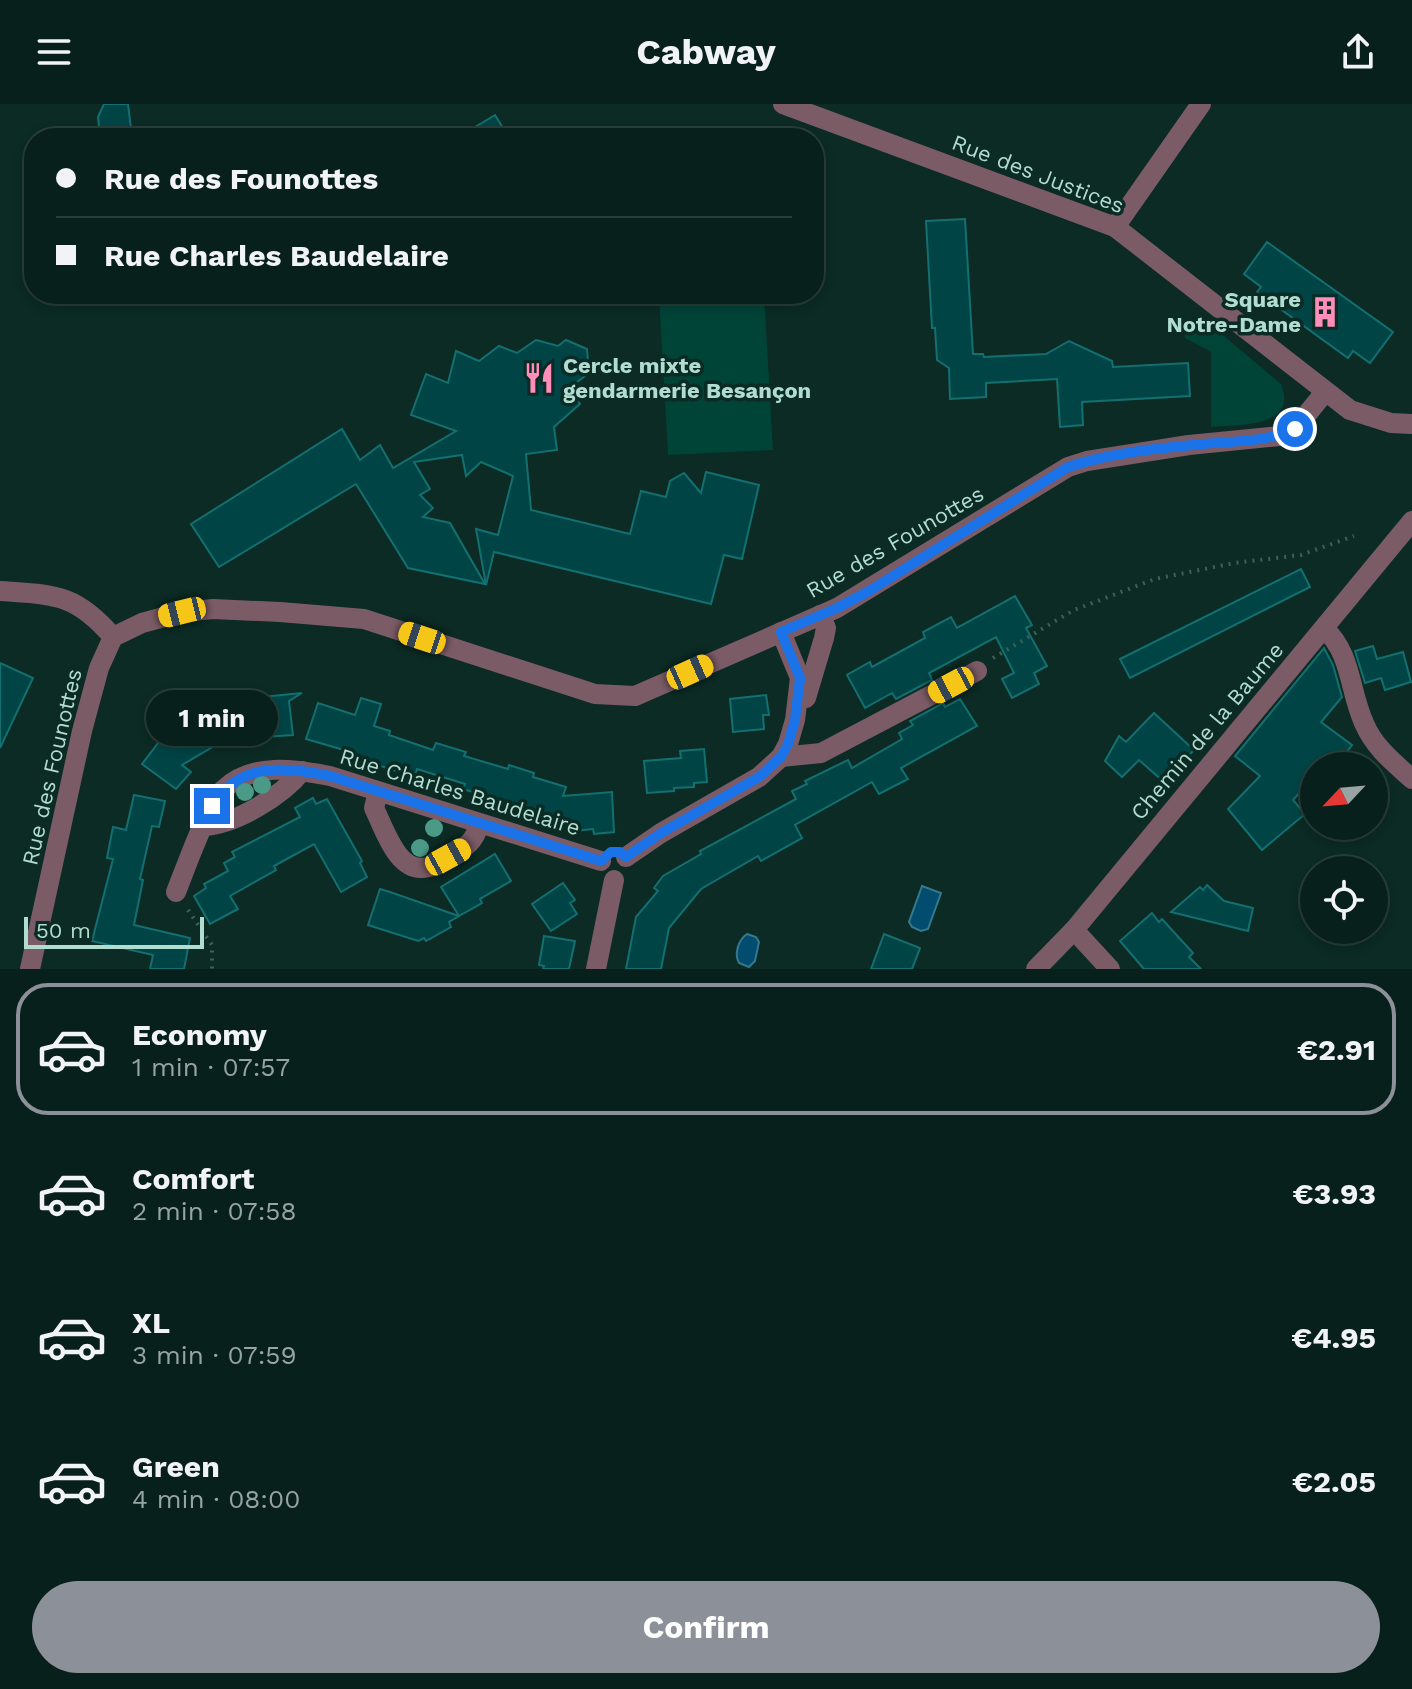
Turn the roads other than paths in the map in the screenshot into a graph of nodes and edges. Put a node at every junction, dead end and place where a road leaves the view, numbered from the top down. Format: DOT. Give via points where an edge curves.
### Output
graph roads {
  1 [pos="783,104"];
  2 [pos="1201,104"];
  3 [pos="1115,227"];
  4 [pos="1325,392"];
  5 [pos="1412,424"];
  6 [pos="1412,521"];
  7 [pos="0,591"];
  8 [pos="820,615"];
  9 [pos="1324,628"];
  10 [pos="781,632"];
  11 [pos="113,637"];
  12 [pos="977,671"];
  13 [pos="795,720"];
  14 [pos="781,757"];
  15 [pos="302,771"];
  16 [pos="1412,779"];
  17 [pos="378,792"];
  18 [pos="479,825"];
  19 [pos="204,826"];
  20 [pos="626,857"];
  21 [pos="601,861"];
  22 [pos="614,880"];
  23 [pos="176,892"];
  24 [pos="1074,930"];
  25 [pos="30,969"];
  26 [pos="596,969"];
  27 [pos="1036,969"];
  28 [pos="1110,969"];
  1 -- 3 [label="street, Rue des Justices"];
  2 -- 3 [label="street"];
  3 -- 4 [label="street, Rue des Justices"];
  4 -- 5 [label="street" via="1350,410"];
  4 -- 8 [label="street, Rue des Founottes" via="1295,429 1280,436 1189,445 1068,467 869,591"];
  6 -- 9 [label="street, Chemin de la Baume"];
  7 -- 11 [label="street" via="63,597 98,619"];
  8 -- 10 [label="street, Rue des Founottes"];
  8 -- 13 [label="street" via="824,638"];
  9 -- 16 [label="street" via="1344,653 1364,723 1380,751"];
  9 -- 24 [label="street, Chemin de la Baume"];
  10 -- 11 [label="street, Rue des Founottes" via="635,696 616,697 364,619 213,609 142,623"];
  10 -- 13 [label="street" via="800,678"];
  11 -- 25 [label="street, Rue des Founottes" via="82,731"];
  12 -- 14 [label="street" via="821,753"];
  13 -- 14 [label="street"];
  14 -- 20 [label="street" via="759,777"];
  15 -- 17 [label="street, Rue Charles Baudelaire"];
  15 -- 19 [label="street" via="278,794 222,825"];
  15 -- 19 [label="street, Rue Charles Baudelaire" via="268,770 242,778 222,790"];
  17 -- 18 [label="street, Rue Charles Baudelaire"];
  17 -- 18 [label="street" via="374,808 401,860 414,868 430,867 467,847"];
  18 -- 21 [label="street, Rue Charles Baudelaire"];
  19 -- 23 [label="street, Rue Charles Baudelaire"];
  20 -- 21 [label="street" via="611,852"];
  20 -- 22 [label="street" via="628,872"];
  21 -- 22 [label="street" via="604,875"];
  22 -- 26 [label="street"];
  24 -- 27 [label="street, Chemin de la Baume"];
  24 -- 28 [label="street"];
}
